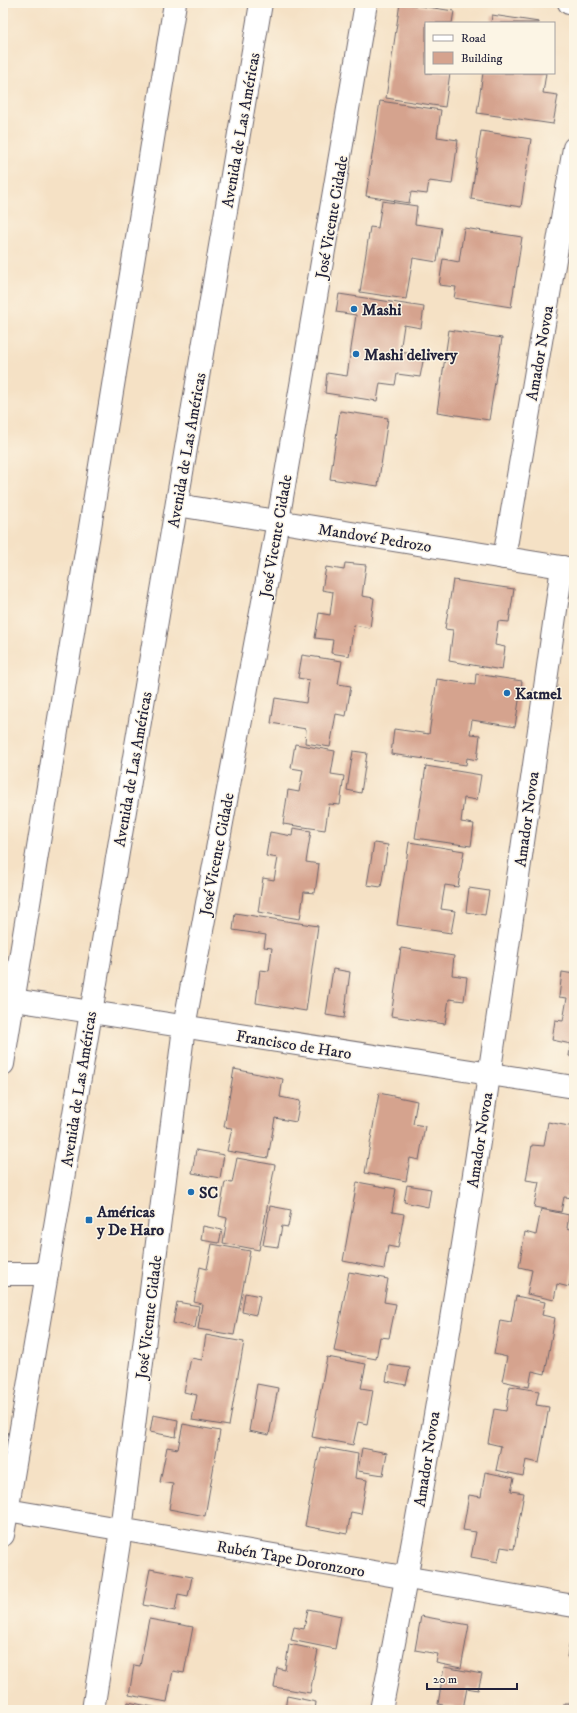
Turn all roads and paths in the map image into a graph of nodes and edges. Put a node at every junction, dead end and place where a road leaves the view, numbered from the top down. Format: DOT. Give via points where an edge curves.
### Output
graph roads {
  1 [pos="175,3"];
  2 [pos="261,3"];
  3 [pos="366,3"];
  4 [pos="569,3"];
  5 [pos="574,4"];
  6 [pos="574,148"];
  7 [pos="177,505"];
  8 [pos="278,521"];
  9 [pos="504,558"];
  10 [pos="568,568"];
  11 [pos="14,1000"];
  12 [pos="91,1012"];
  13 [pos="184,1027"];
  14 [pos="3,1064"];
  15 [pos="490,1074"];
  16 [pos="574,1087"];
  17 [pos="3,1274"];
  18 [pos="47,1274"];
  19 [pos="7,1510"];
  20 [pos="121,1530"];
  21 [pos="3,1535"];
  22 [pos="407,1578"];
  23 [pos="574,1606"];
  24 [pos="93,1710"];
  25 [pos="381,1710"];
  1 -- 11 [label="street"];
  2 -- 7 [label="street, Avenida de Las Américas"];
  3 -- 8 [label="street, José Vicente Cidade"];
  4 -- 5 [label="street"];
  6 -- 9 [label="street, Amador Novoa"];
  7 -- 8 [label="street, Mandové Pedrozo"];
  7 -- 12 [label="street, Avenida de Las Américas"];
  8 -- 9 [label="street, Mandové Pedrozo"];
  8 -- 13 [label="street, José Vicente Cidade"];
  9 -- 10 [label="street, Mandové Pedrozo"];
  10 -- 15 [label="street, Amador Novoa"];
  11 -- 12 [label="street, Francisco de Haro"];
  11 -- 14 [label="street"];
  12 -- 13 [label="street, Francisco de Haro"];
  12 -- 18 [label="street, Avenida de Las Américas"];
  13 -- 15 [label="street, Francisco de Haro"];
  13 -- 20 [label="street, José Vicente Cidade"];
  15 -- 16 [label="street, Francisco de Haro"];
  15 -- 22 [label="street, Amador Novoa"];
  17 -- 18 [label="street"];
  18 -- 19 [label="street, Avenida de Las Américas"];
  19 -- 20 [label="street, Rubén Tape Doronzoro"];
  19 -- 21 [label="street, Avenida de Las Américas"];
  20 -- 22 [label="street, Rubén Tape Doronzoro"];
  20 -- 24 [label="street, José Vicente Cidade"];
  22 -- 23 [label="street, Rubén Tape Doronzoro"];
  22 -- 25 [label="street, Amador Novoa"];
}
